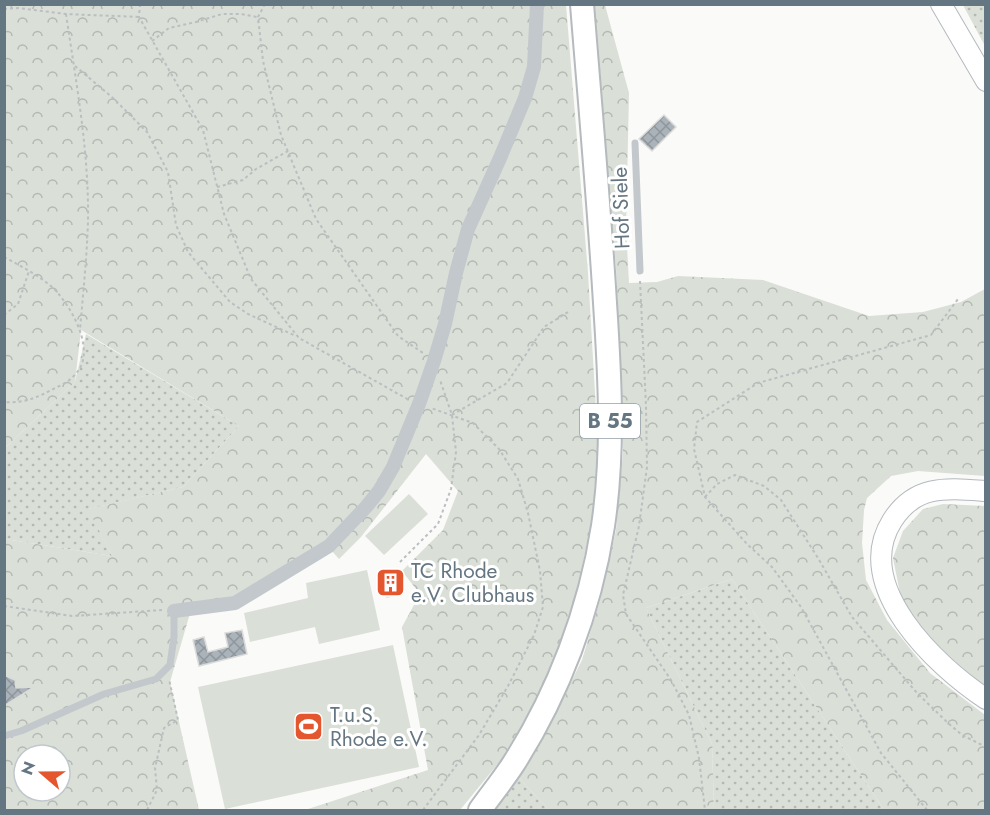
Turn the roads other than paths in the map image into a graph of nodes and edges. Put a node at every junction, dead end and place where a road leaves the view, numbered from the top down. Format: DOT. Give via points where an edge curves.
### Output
graph roads {
  1 [pos="537,4"];
  2 [pos="582,4"];
  3 [pos="941,4"];
  4 [pos="986,81"];
  5 [pos="635,143"];
  6 [pos="640,271"];
  7 [pos="986,491"];
  8 [pos="174,611"];
  9 [pos="986,699"];
  10 [pos="4,736"];
  11 [pos="480,810"];
  1 -- 8 [label="street" via="534,67 525,98 468,229 434,361 393,467 379,491 329,546 235,603"];
  2 -- 11 [label="main road, B 55" via="611,433 603,527 587,597 568,655 518,755"];
  3 -- 4 [label="street"];
  5 -- 6 [label="lane, Hof Siele"];
  7 -- 9 [label="street" via="941,489 916,497 894,518 880,552 884,584 913,632 962,684"];
  8 -- 10 [label="lane" via="170,665 156,679 104,694"];
}
